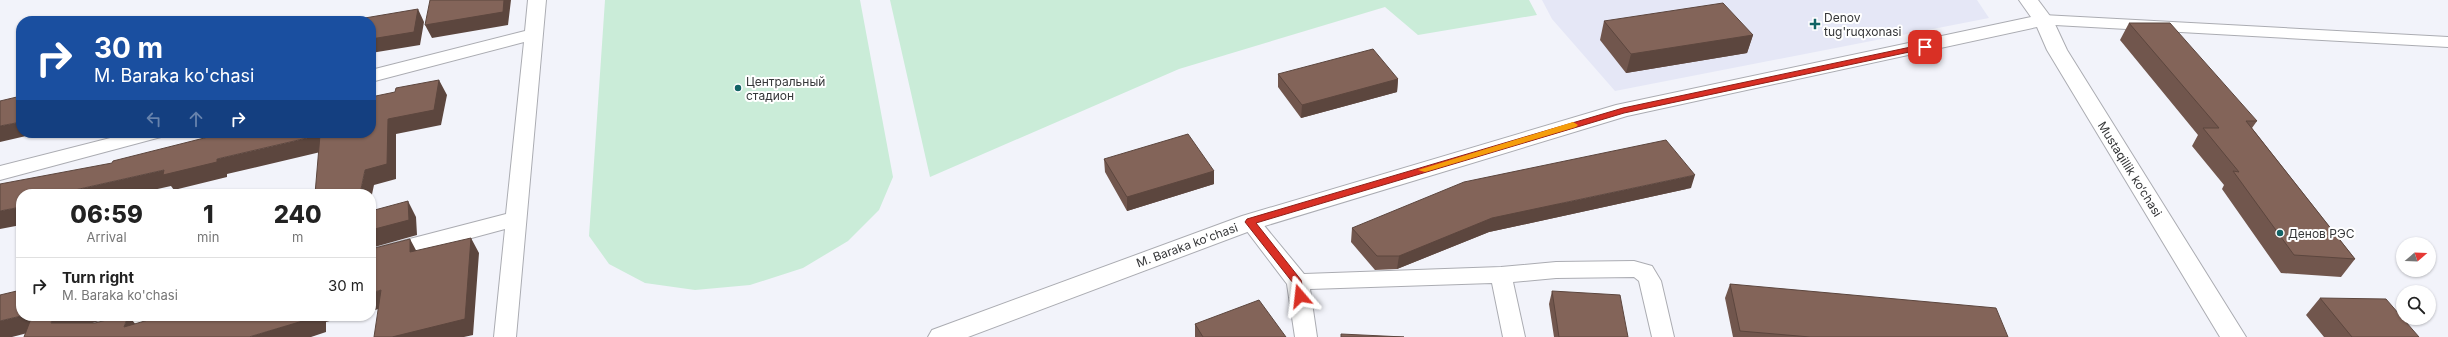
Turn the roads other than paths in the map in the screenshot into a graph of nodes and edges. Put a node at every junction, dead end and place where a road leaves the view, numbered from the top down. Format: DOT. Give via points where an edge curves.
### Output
graph roads {
  1 [pos="537,0"];
  2 [pos="2028,0"];
  3 [pos="2043,20"];
  4 [pos="535,34"];
  5 [pos="2448,42"];
  6 [pos="376,75"];
  7 [pos="135,138"];
  8 [pos="0,173"];
  9 [pos="518,218"];
  10 [pos="1250,222"];
  11 [pos="376,256"];
  12 [pos="1501,275"];
  13 [pos="1298,282"];
  14 [pos="135,321"];
  15 [pos="76,337"];
  16 [pos="505,337"];
  17 [pos="941,337"];
  18 [pos="1306,337"];
  19 [pos="1514,337"];
  20 [pos="1663,337"];
  21 [pos="2233,337"];
  1 -- 4 [label="street"];
  2 -- 3 [label="street, Mustaqillik ko‘chasi"];
  3 -- 5 [label="street"];
  3 -- 10 [label="street, M. Baraka ko'chasi" via="1623,110"];
  3 -- 21 [label="street, Mustaqillik ko‘chasi" via="2057,50"];
  4 -- 6 [label="street"];
  4 -- 9 [label="street"];
  7 -- 8 [label="street"];
  9 -- 11 [label="street"];
  9 -- 16 [label="street"];
  10 -- 13 [label="street"];
  10 -- 17 [label="street, M. Baraka ko'chasi"];
  12 -- 13 [label="street"];
  12 -- 19 [label="street"];
  12 -- 20 [label="street" via="1556,270 1639,269 1644,271 1650,280"];
  13 -- 18 [label="street"];
  14 -- 15 [label="street"];
}
